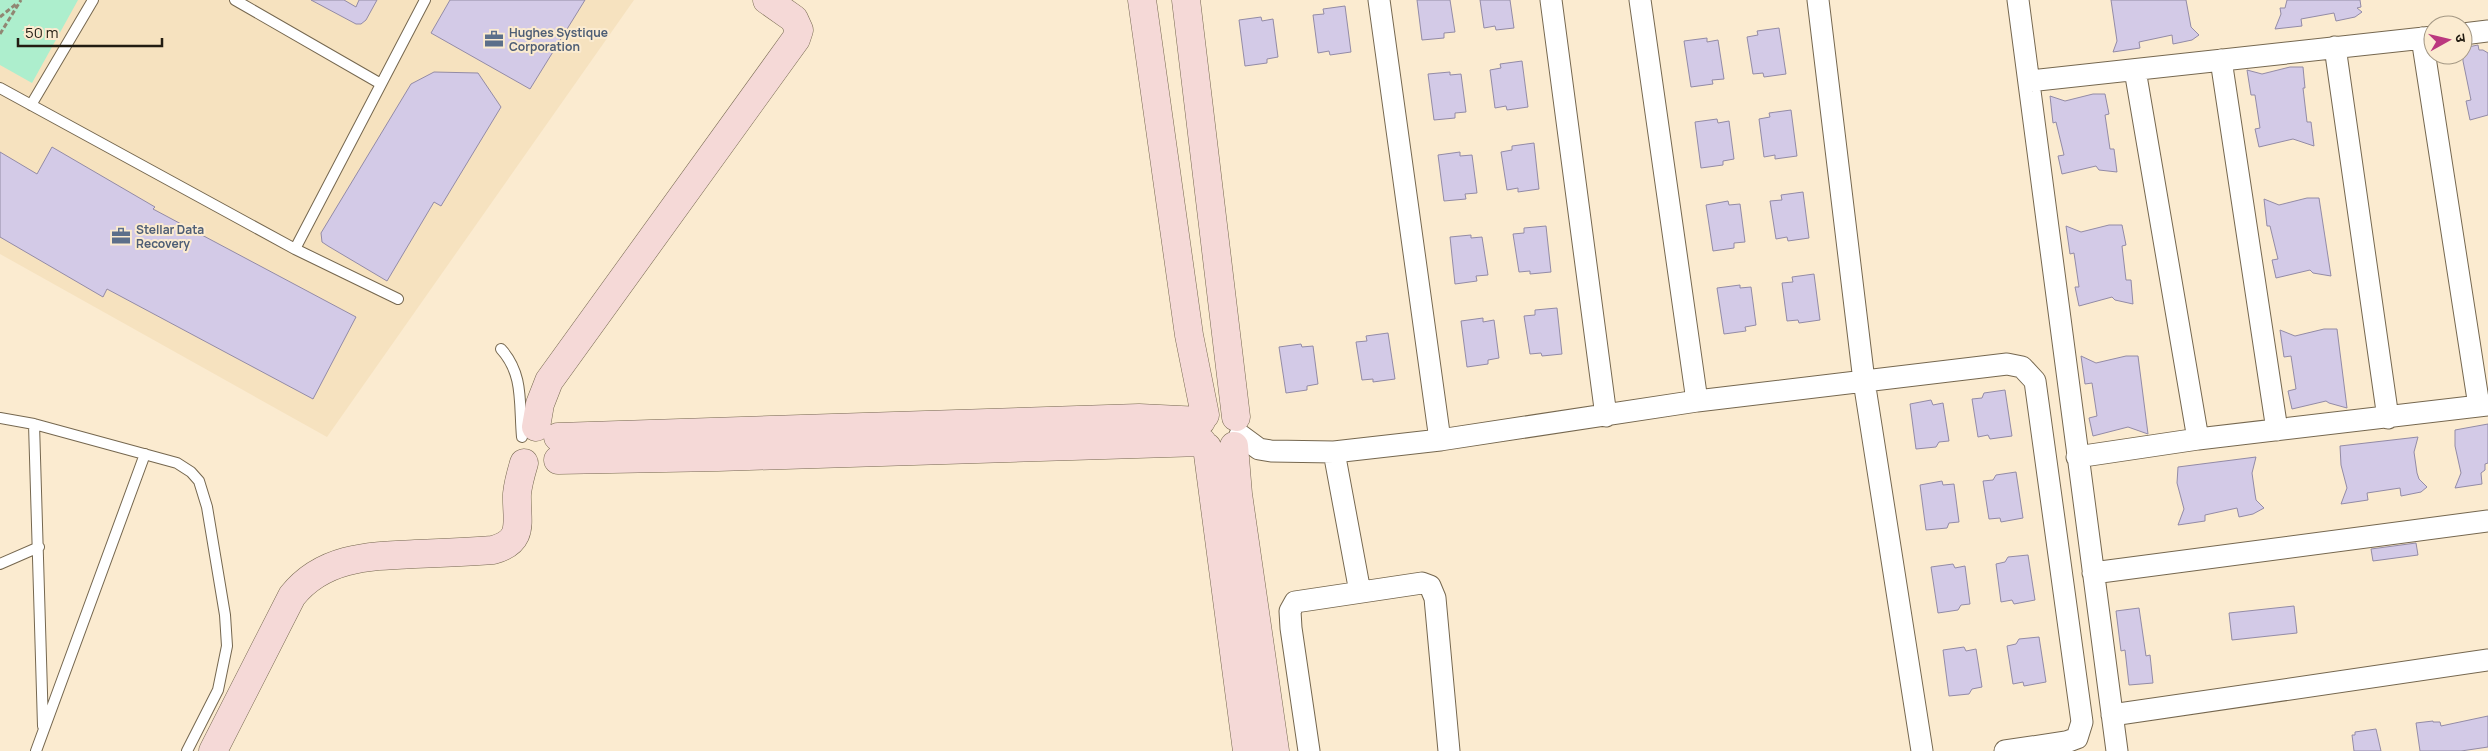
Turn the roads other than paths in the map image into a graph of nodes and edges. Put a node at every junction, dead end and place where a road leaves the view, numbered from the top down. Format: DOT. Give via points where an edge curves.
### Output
graph roads {
  1 [pos="93,0"];
  2 [pos="235,0"];
  3 [pos="425,0"];
  4 [pos="766,0"];
  5 [pos="1142,0"];
  6 [pos="1186,0"];
  7 [pos="1379,0"];
  8 [pos="1551,0"];
  9 [pos="1640,0"];
  10 [pos="1818,0"];
  11 [pos="2018,0"];
  12 [pos="2488,31"];
  13 [pos="2473,33"];
  14 [pos="2423,37"];
  15 [pos="2334,48"];
  16 [pos="2221,60"];
  17 [pos="2431,65"];
  18 [pos="2135,70"];
  19 [pos="2030,81"];
  20 [pos="382,84"];
  21 [pos="0,88"];
  22 [pos="31,105"];
  23 [pos="295,248"];
  24 [pos="398,299"];
  25 [pos="501,349"];
  26 [pos="1864,381"];
  27 [pos="1697,401"];
  28 [pos="2483,406"];
  29 [pos="1606,416"];
  30 [pos="0,418"];
  31 [pos="2388,418"];
  32 [pos="34,424"];
  33 [pos="2277,430"];
  34 [pos="1204,431"];
  35 [pos="1237,433"];
  36 [pos="1440,440"];
  37 [pos="2198,440"];
  38 [pos="539,445"];
  39 [pos="1334,452"];
  40 [pos="145,454"];
  41 [pos="2077,457"];
  42 [pos="2488,521"];
  43 [pos="39,548"];
  44 [pos="0,564"];
  45 [pos="2093,572"];
  46 [pos="1360,592"];
  47 [pos="2488,660"];
  48 [pos="2112,715"];
  49 [pos="43,731"];
  50 [pos="36,751"];
  51 [pos="187,751"];
  52 [pos="213,751"];
  53 [pos="1247,751"];
  54 [pos="1275,751"];
  55 [pos="1309,751"];
  56 [pos="1449,751"];
  57 [pos="1922,751"];
  58 [pos="2005,751"];
  59 [pos="2117,751"];
  1 -- 22 [label="lane"];
  2 -- 20 [label="lane"];
  3 -- 20 [label="lane"];
  4 -- 38 [label="street" via="794,19 799,30 796,39 549,381 540,404"];
  5 -- 34 [label="street"];
  6 -- 35 [label="street"];
  7 -- 36 [label="street"];
  8 -- 29 [label="street"];
  9 -- 27 [label="street"];
  10 -- 26 [label="street"];
  11 -- 19 [label="street"];
  12 -- 13 [label="street"];
  14 -- 15 [label="street"];
  15 -- 16 [label="street"];
  15 -- 31 [label="street"];
  16 -- 18 [label="street"];
  16 -- 33 [label="street"];
  17 -- 28 [label="street"];
  18 -- 19 [label="street"];
  18 -- 37 [label="street"];
  19 -- 41 [label="street"];
  20 -- 23 [label="lane"];
  21 -- 22 [label="lane"];
  22 -- 23 [label="lane"];
  23 -- 24 [label="lane"];
  25 -- 38 [label="lane" via="516,371"];
  26 -- 27 [label="street"];
  26 -- 57 [label="street"];
  26 -- 58 [label="street" via="2007,364 2022,367 2035,381 2082,722 2077,738"];
  27 -- 29 [label="street"];
  28 -- 31 [label="street"];
  29 -- 36 [label="street"];
  30 -- 32 [label="lane"];
  31 -- 33 [label="street"];
  32 -- 40 [label="lane"];
  32 -- 43 [label="lane"];
  33 -- 37 [label="street"];
  34 -- 35 [label="street" via="1220,451"];
  34 -- 35 [label="street" via="1218,409 1231,412"];
  34 -- 38 [label="street" via="1139,418"];
  34 -- 53 [label="street"];
  35 -- 39 [label="street" via="1258,448 1271,451"];
  35 -- 54 [label="street" via="1238,494"];
  36 -- 39 [label="street"];
  37 -- 41 [label="street"];
  38 -- 52 [label="street" via="518,488 519,519 516,532 506,547 368,556 329,567 303,583 292,596"];
  39 -- 46 [label="street"];
  40 -- 49 [label="lane"];
  40 -- 51 [label="lane" via="176,462 199,480 207,506 225,616 227,646 218,690"];
  41 -- 45 [label="street"];
  42 -- 45 [label="street"];
  43 -- 44 [label="lane"];
  43 -- 49 [label="lane"];
  45 -- 48 [label="street"];
  46 -- 55 [label="street" via="1295,602 1290,611"];
  46 -- 56 [label="street" via="1410,584 1430,586 1435,598"];
  47 -- 48 [label="street"];
  48 -- 59 [label="street"];
  49 -- 50 [label="lane"];
}
